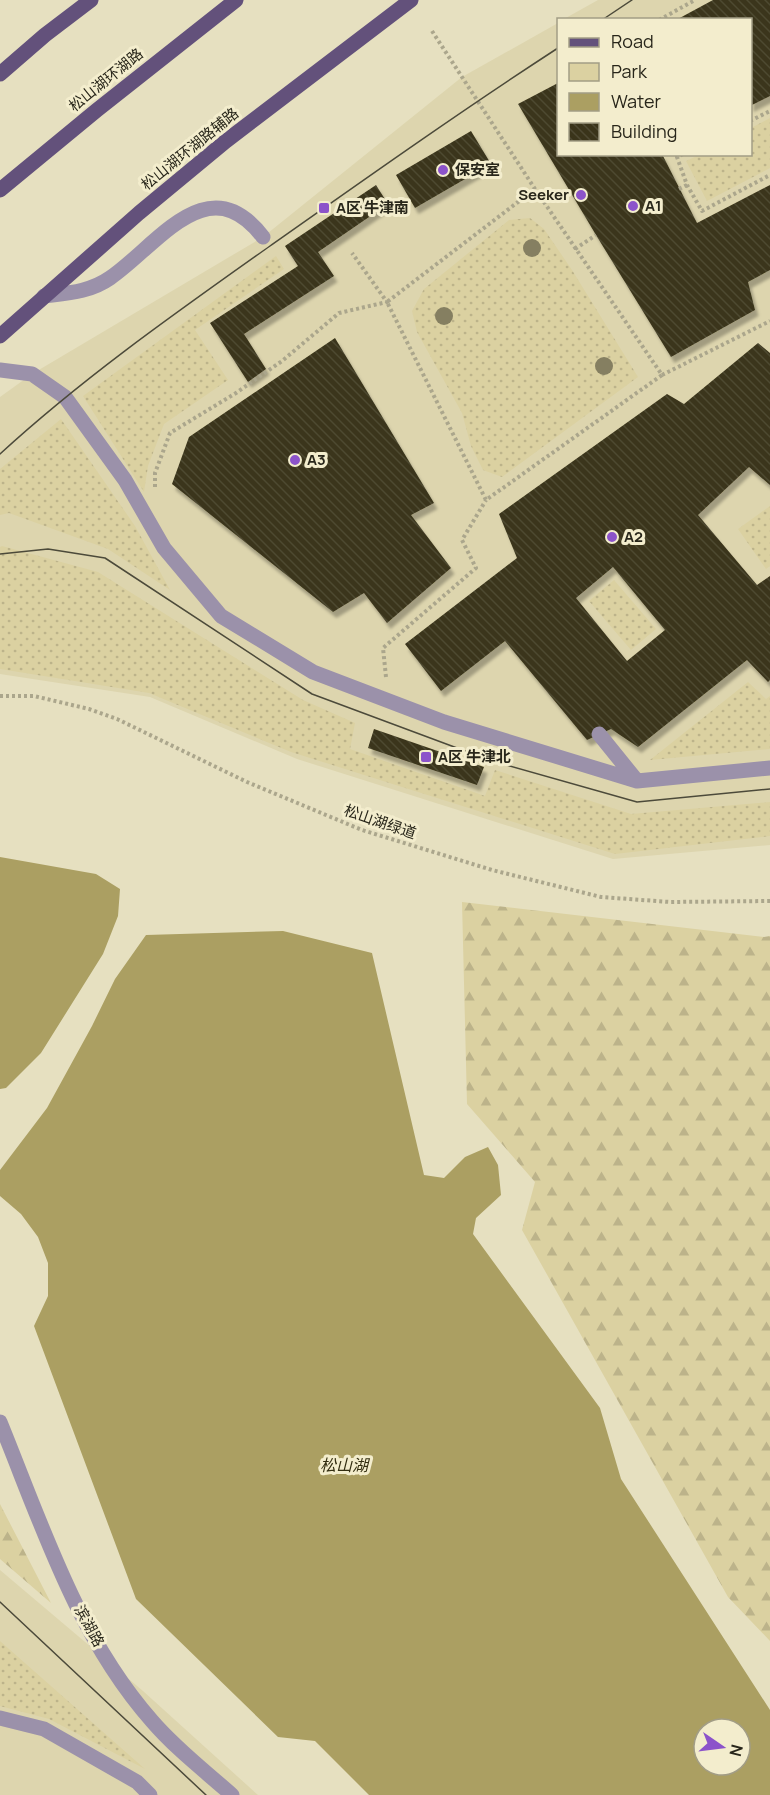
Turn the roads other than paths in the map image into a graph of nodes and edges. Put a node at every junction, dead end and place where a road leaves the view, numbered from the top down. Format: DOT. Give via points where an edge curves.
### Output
graph roads {
  1 [pos="91,0"];
  2 [pos="236,0"];
  3 [pos="411,0"];
  4 [pos="0,74"];
  5 [pos="0,190"];
  6 [pos="263,237"];
  7 [pos="44,296"];
  8 [pos="0,336"];
  9 [pos="0,370"];
  10 [pos="599,734"];
  11 [pos="770,768"];
  12 [pos="637,781"];
  13 [pos="0,1422"];
  14 [pos="0,1718"];
  15 [pos="150,1795"];
  16 [pos="232,1795"];
  1 -- 4 [label="main road"];
  2 -- 5 [label="main road, 松山湖环湖路"];
  3 -- 7 [label="main road, 松山湖环湖路辅路" via="226,141"];
  6 -- 7 [label="street" via="239,213 224,208 200,210 155,238 109,279 92,288"];
  7 -- 8 [label="main road, 松山湖环湖路辅路"];
  9 -- 12 [label="street" via="32,374 65,397 125,480 164,548 221,616 313,672 444,722"];
  10 -- 12 [label="street"];
  11 -- 12 [label="street"];
  13 -- 16 [label="street, 滨湖路" via="66,1583 103,1653 151,1720"];
  14 -- 15 [label="street" via="44,1729 137,1782"];
}
